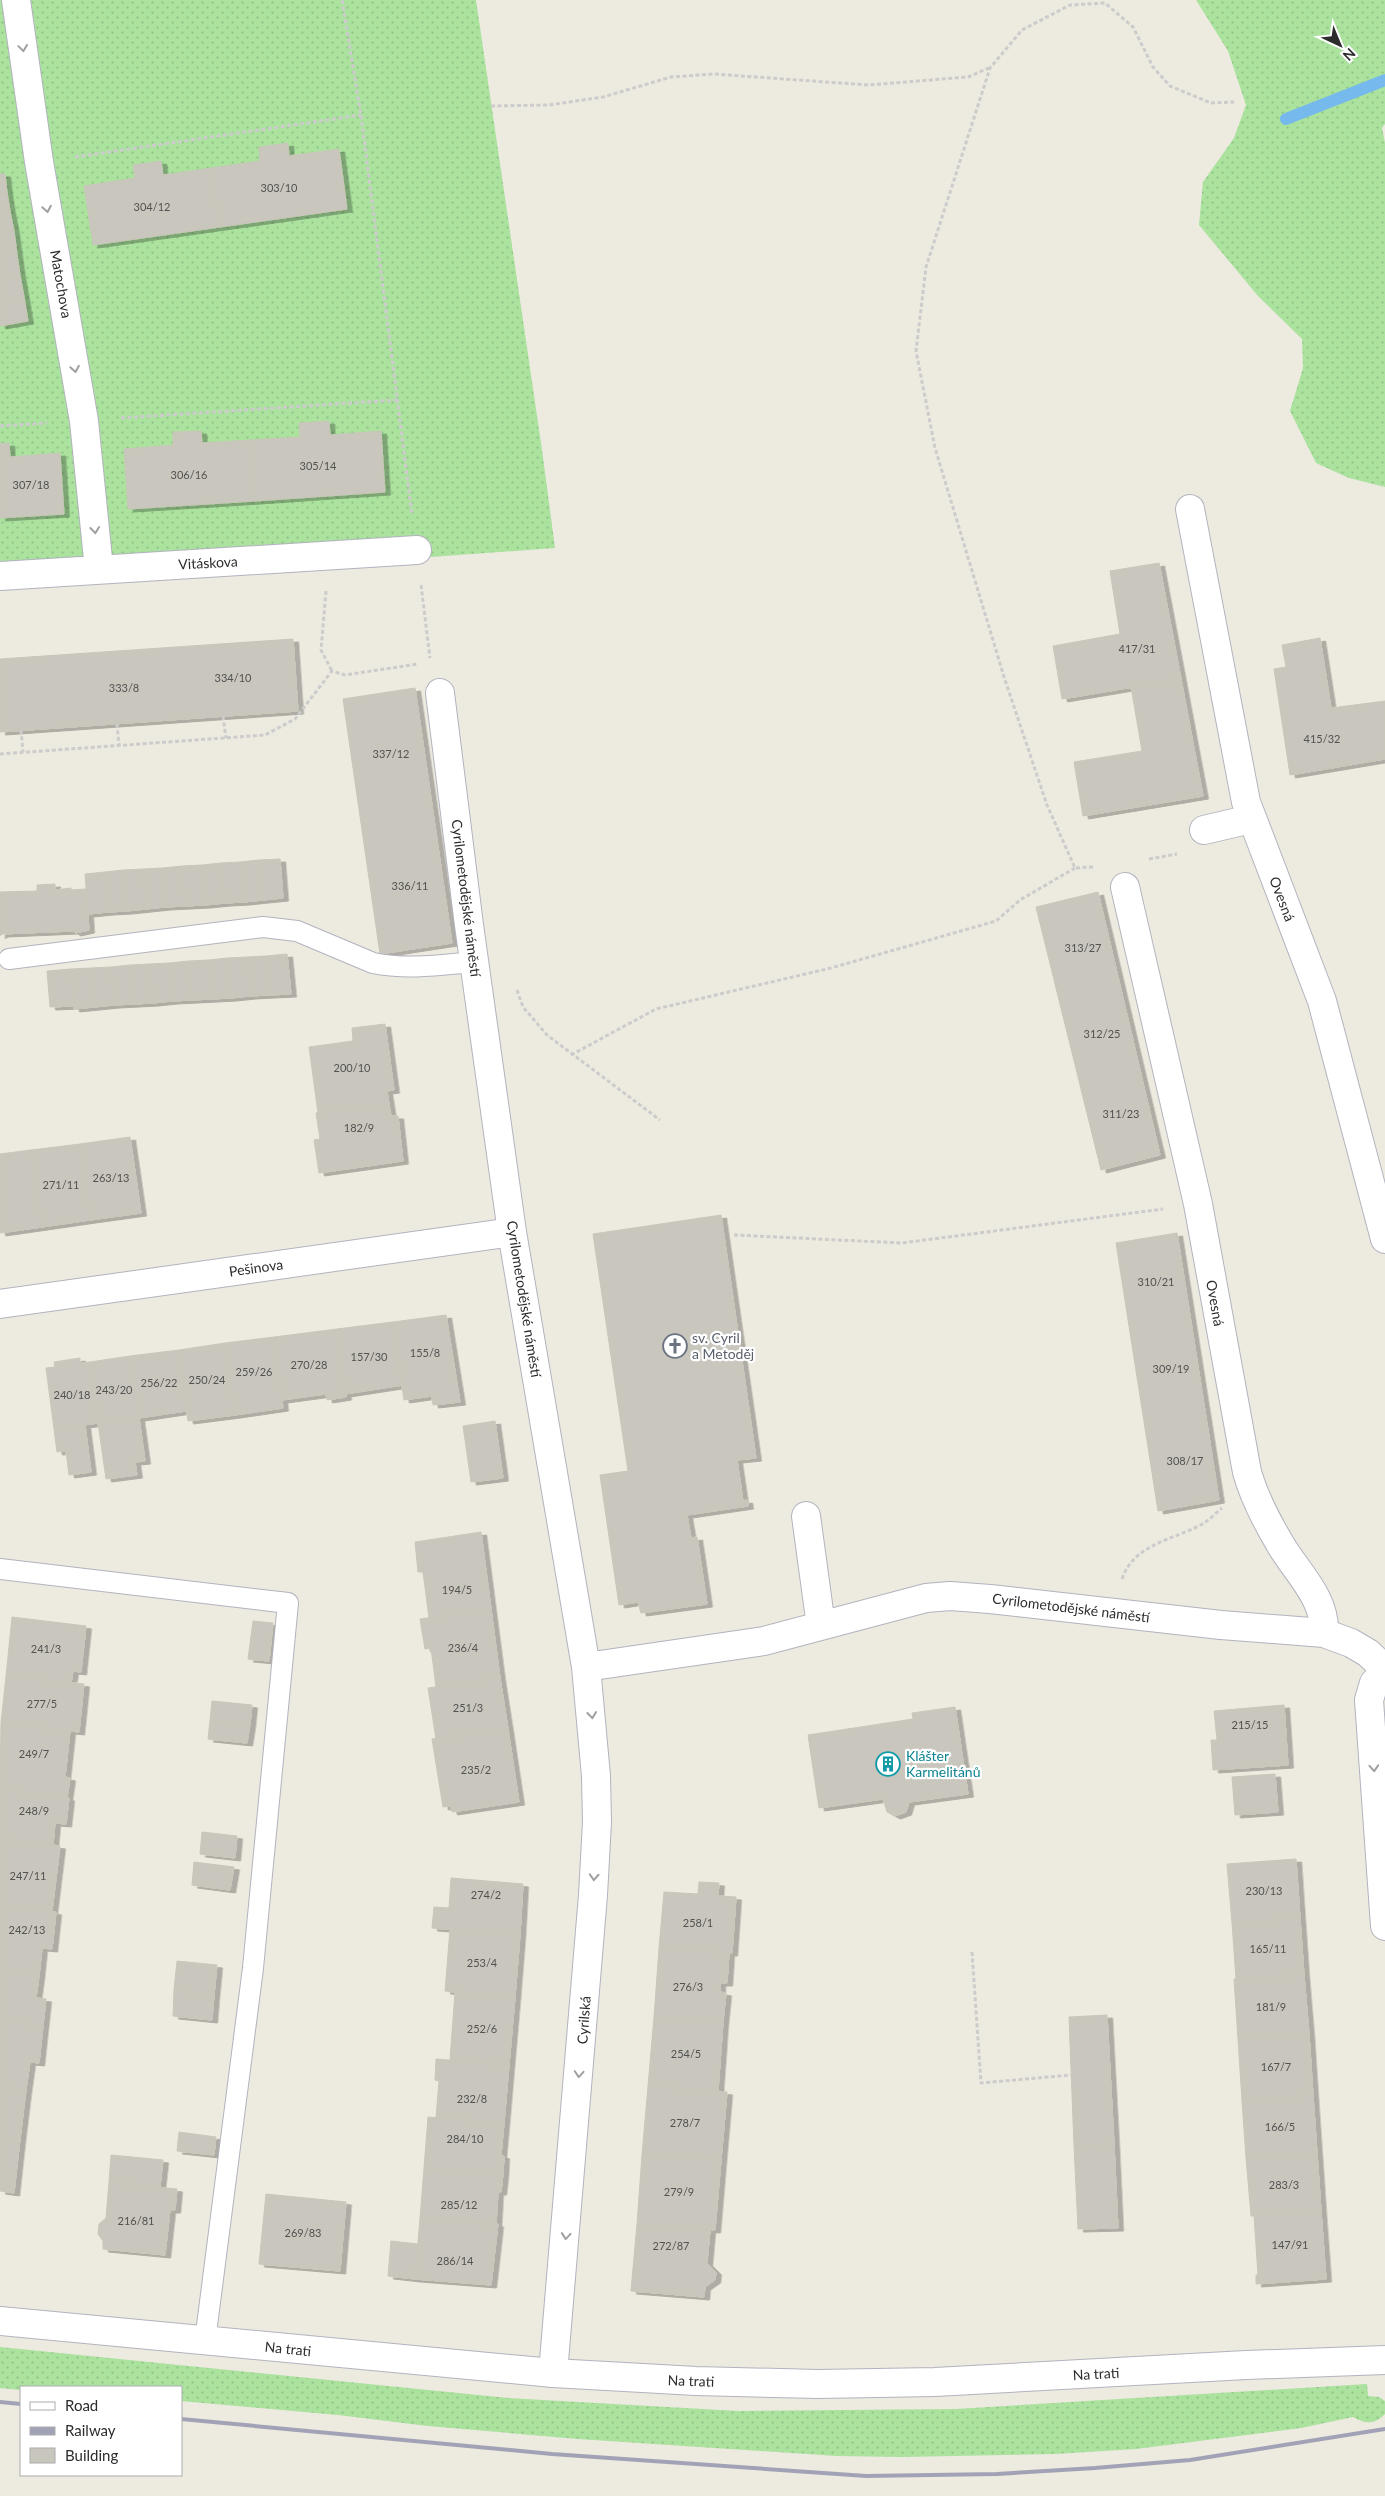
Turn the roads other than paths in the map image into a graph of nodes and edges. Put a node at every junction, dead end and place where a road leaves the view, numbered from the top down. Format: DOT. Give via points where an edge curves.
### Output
graph roads {
  1 [pos="16,0"];
  2 [pos="1190,509"];
  3 [pos="417,550"];
  4 [pos="99,569"];
  5 [pos="0,576"];
  6 [pos="440,693"];
  7 [pos="1251,819"];
  8 [pos="1211,828"];
  9 [pos="1125,888"];
  10 [pos="9,959"];
  11 [pos="474,962"];
  12 [pos="512,1232"];
  13 [pos="1385,1239"];
  14 [pos="0,1304"];
  15 [pos="806,1516"];
  16 [pos="0,1569"];
  17 [pos="821,1626"];
  18 [pos="1324,1633"];
  19 [pos="586,1667"];
  20 [pos="1385,1671"];
  21 [pos="1385,1926"];
  22 [pos="0,2321"];
  23 [pos="205,2341"];
  24 [pos="1385,2360"];
  25 [pos="553,2374"];
  1 -- 4 [label="street, Matochova, one-way" via="39,162 84,421"];
  2 -- 7 [label="street, Ovesná"];
  3 -- 4 [label="street, Vitáskova"];
  4 -- 5 [label="street, Vitáskova"];
  6 -- 11 [label="street, Cyrilometodějské náměstí"];
  7 -- 8 [label="street"];
  7 -- 13 [label="street, Ovesná" via="1322,1001"];
  9 -- 18 [label="street, Ovesná" via="1198,1204 1247,1472 1260,1508 1279,1543 1319,1602"];
  10 -- 11 [label="lane" via="263,927 297,931 386,966 408,968"];
  11 -- 12 [label="street, Cyrilometodějské náměstí"];
  12 -- 14 [label="street, Pešinova"];
  12 -- 19 [label="street, Cyrilometodějské náměstí"];
  15 -- 17 [label="street"];
  16 -- 23 [label="lane" via="288,1603 253,1968"];
  17 -- 18 [label="street, Cyrilometodějské náměstí" via="926,1598 950,1596"];
  17 -- 19 [label="street, Cyrilometodějské náměstí" via="764,1641"];
  18 -- 20 [label="street" via="1368,1653"];
  19 -- 25 [label="street, Cyrilská, one-way" via="598,1822"];
  20 -- 21 [label="street, one-way" via="1374,1683 1369,1700"];
  22 -- 23 [label="street, Na trati"];
  23 -- 25 [label="street, Na trati"];
  24 -- 25 [label="street, Na trati" via="837,2384"];
}
